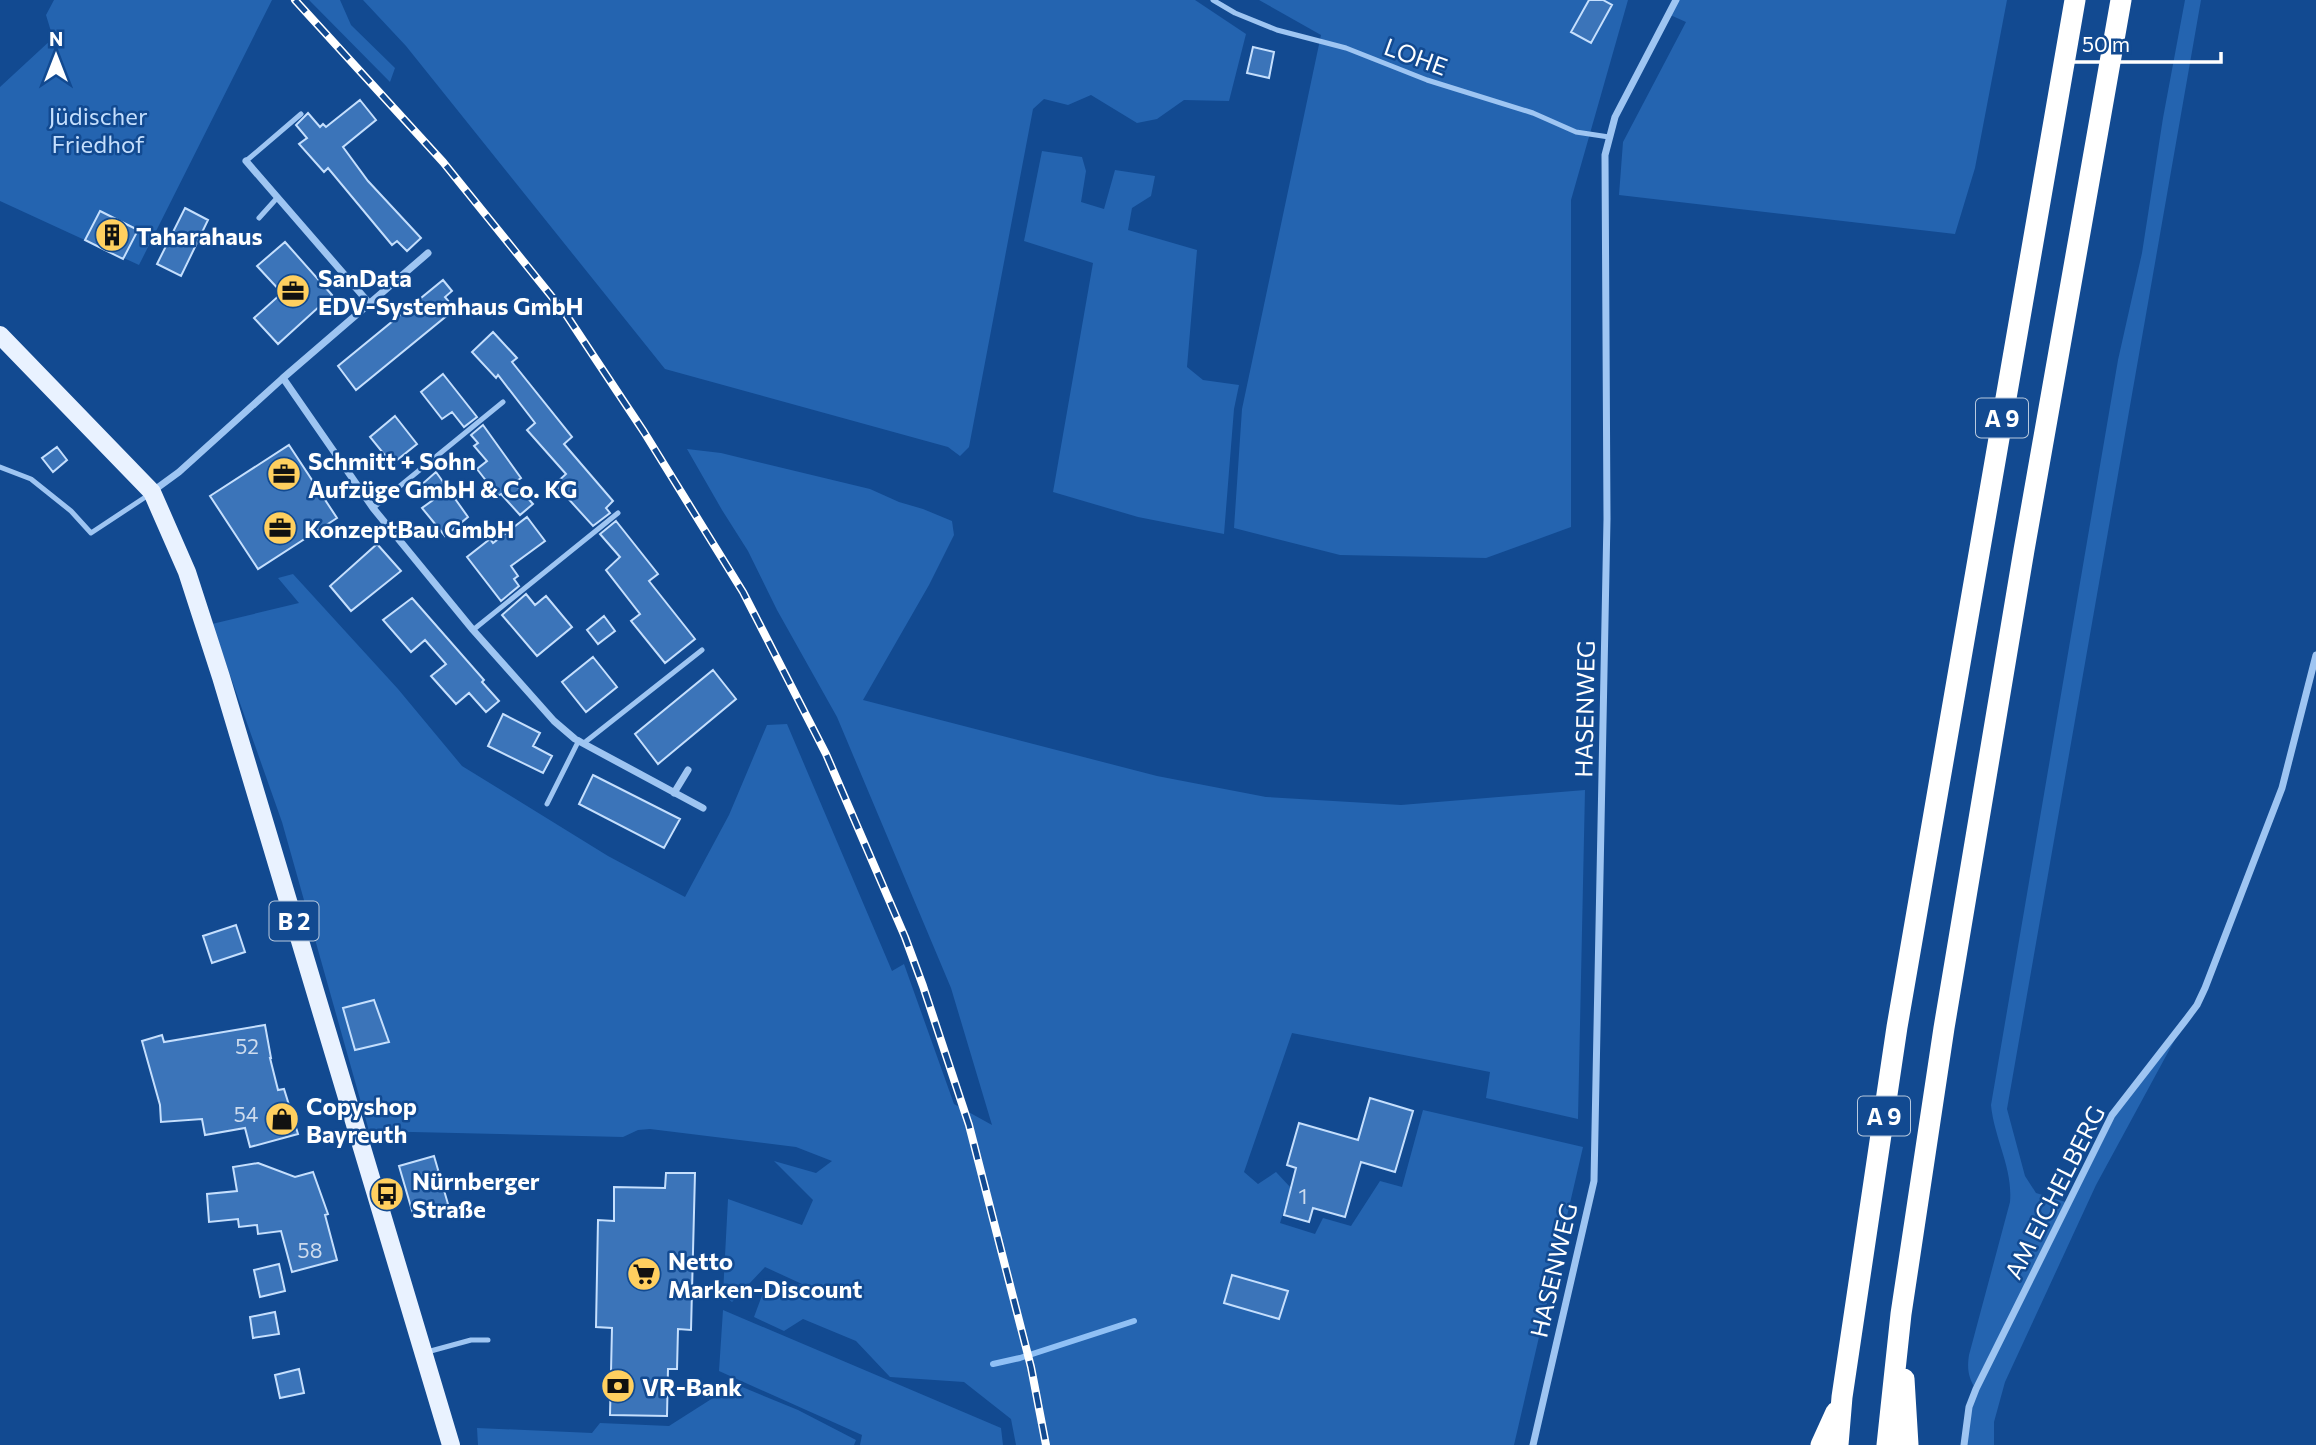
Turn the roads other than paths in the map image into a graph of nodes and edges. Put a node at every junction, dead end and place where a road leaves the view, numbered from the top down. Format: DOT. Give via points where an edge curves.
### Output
graph roads {
  1 [pos="1213,0"];
  2 [pos="1676,0"];
  3 [pos="2075,0"];
  4 [pos="2121,0"];
  5 [pos="301,114"];
  6 [pos="1609,137"];
  7 [pos="246,161"];
  8 [pos="277,198"];
  9 [pos="259,218"];
  10 [pos="428,253"];
  11 [pos="369,303"];
  12 [pos="0,335"];
  13 [pos="283,378"];
  14 [pos="503,402"];
  15 [pos="0,467"];
  16 [pos="152,492"];
  17 [pos="373,508"];
  18 [pos="618,513"];
  19 [pos="473,630"];
  20 [pos="702,650"];
  21 [pos="2316,655"];
  22 [pos="581,742"];
  23 [pos="688,770"];
  24 [pos="674,793"];
  25 [pos="547,804"];
  26 [pos="703,808"];
  27 [pos="1901,1314"];
  28 [pos="488,1339"];
  29 [pos="424,1353"];
  30 [pos="1842,1397"];
  31 [pos="451,1445"];
  32 [pos="1533,1445"];
  33 [pos="1821,1445"];
  34 [pos="1838,1445"];
  35 [pos="1886,1445"];
  36 [pos="1908,1445"];
  37 [pos="1964,1445"];
  1 -- 6 [label="lane, LOHE" via="1277,30 1346,48 1576,132"];
  2 -- 6 [label="street, HASENWEG"];
  3 -- 30 [label="highway, A 9" via="1897,1027"];
  4 -- 27 [label="highway, A 9" via="1944,1028"];
  5 -- 7 [label="lane"];
  6 -- 32 [label="street, HASENWEG" via="1605,155 1607,519 1594,1181"];
  7 -- 8 [label="street"];
  8 -- 9 [label="lane"];
  8 -- 11 [label="street"];
  10 -- 11 [label="street"];
  11 -- 13 [label="street"];
  12 -- 16 [label="main road, B 2"];
  13 -- 16 [label="street"];
  13 -- 17 [label="street"];
  14 -- 17 [label="lane"];
  15 -- 16 [label="lane" via="32,479 92,533"];
  16 -- 29 [label="main road, B 2" via="187,572 221,677"];
  17 -- 19 [label="street"];
  18 -- 19 [label="lane"];
  19 -- 22 [label="street" via="554,721"];
  20 -- 22 [label="lane"];
  21 -- 37 [label="street, AM EICHELBERG" via="2282,788 2205,988 2197,1005 2112,1115 1976,1390"];
  22 -- 24 [label="street"];
  22 -- 25 [label="lane"];
  23 -- 24 [label="street"];
  24 -- 26 [label="street"];
  27 -- 35 [label="highway, A 9"];
  27 -- 36 [label="highway"];
  28 -- 29 [label="lane" via="471,1339"];
  29 -- 31 [label="main road, B 2"];
  30 -- 33 [label="highway"];
  30 -- 34 [label="highway, A 9"];
}
